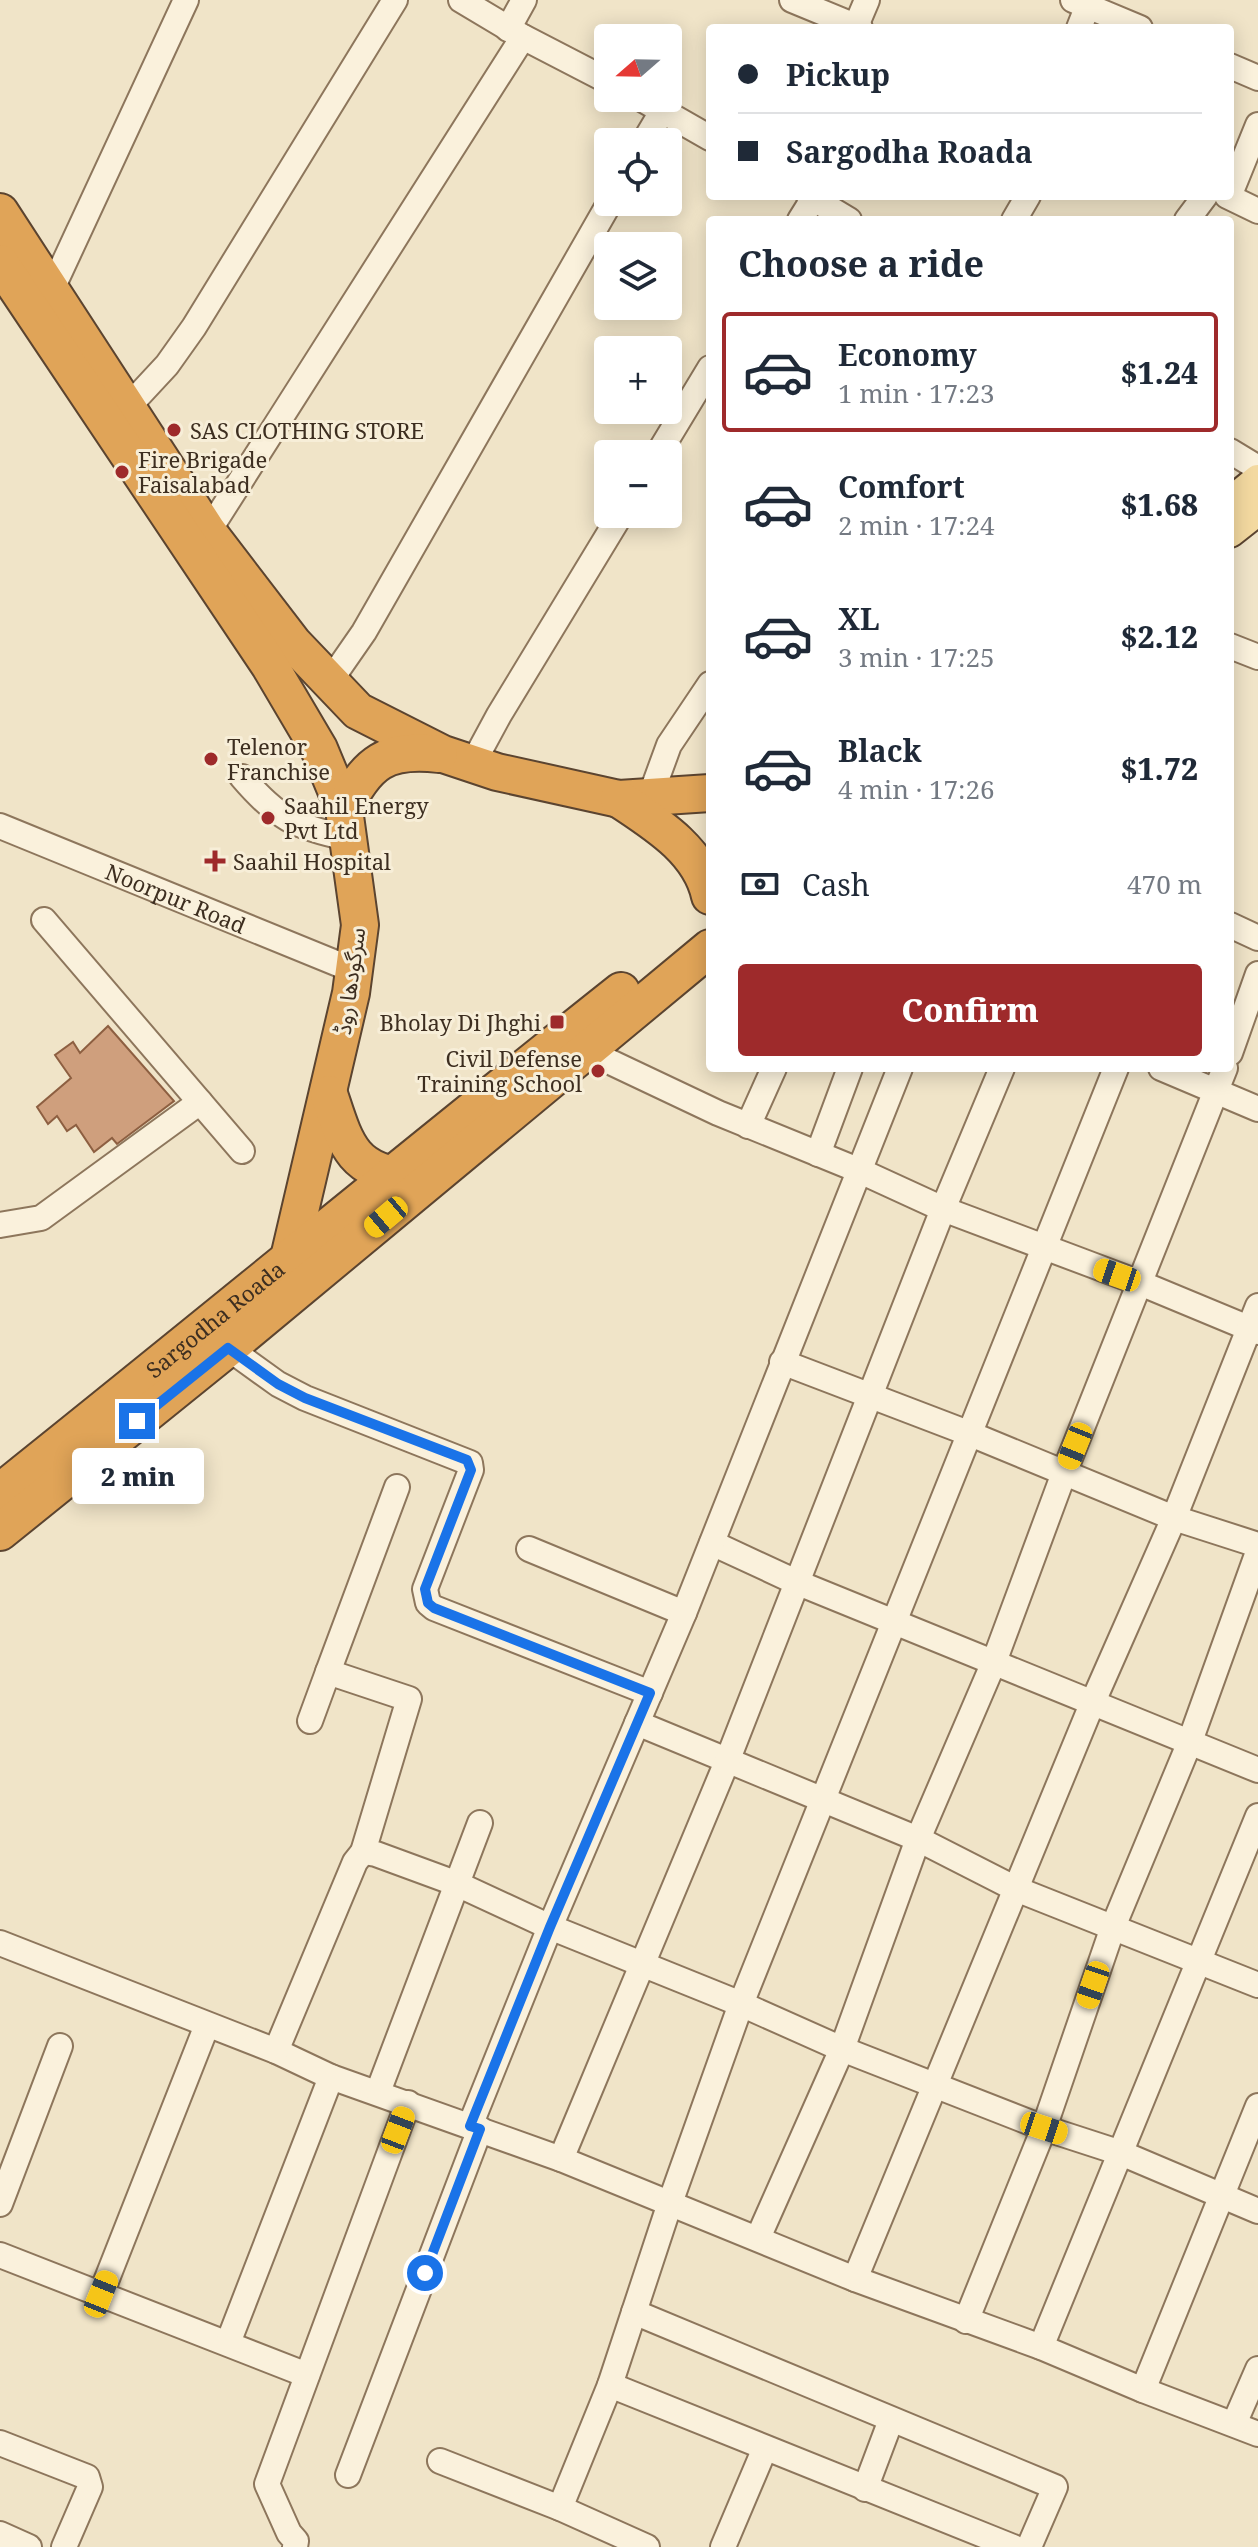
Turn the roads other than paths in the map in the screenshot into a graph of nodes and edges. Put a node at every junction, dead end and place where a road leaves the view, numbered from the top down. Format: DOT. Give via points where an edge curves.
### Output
graph roads {
  1 [pos="186,0"];
  2 [pos="395,0"];
  3 [pos="461,0"];
  4 [pos="524,0"];
  5 [pos="792,0"];
  6 [pos="867,0"];
  7 [pos="1083,9"];
  8 [pos="851,24"];
  9 [pos="859,24"];
  10 [pos="1128,24"];
  11 [pos="515,33"];
  12 [pos="1234,68"];
  13 [pos="594,74"];
  14 [pos="1258,78"];
  15 [pos="666,112"];
  16 [pos="1258,125"];
  17 [pos="706,136"];
  18 [pos="1234,184"];
  19 [pos="1234,199"];
  20 [pos="817,200"];
  21 [pos="1258,211"];
  22 [pos="0,212"];
  23 [pos="602,216"];
  24 [pos="843,216"];
  25 [pos="0,263"];
  26 [pos="51,291"];
  27 [pos="706,375"];
  28 [pos="128,407"];
  29 [pos="666,440"];
  30 [pos="1234,453"];
  31 [pos="1258,468"];
  32 [pos="1258,480"];
  33 [pos="1234,500"];
  34 [pos="1258,510"];
  35 [pos="613,528"];
  36 [pos="1234,529"];
  37 [pos="208,532"];
  38 [pos="1234,648"];
  39 [pos="282,654"];
  40 [pos="1258,657"];
  41 [pos="330,681"];
  42 [pos="706,690"];
  43 [pos="458,760"];
  44 [pos="242,777"];
  45 [pos="706,793"];
  46 [pos="634,798"];
  47 [pos="346,824"];
  48 [pos="0,826"];
  49 [pos="706,887"];
  50 [pos="44,920"];
  51 [pos="706,924"];
  52 [pos="1234,927"];
  53 [pos="1258,938"];
  54 [pos="706,951"];
  55 [pos="353,970"];
  56 [pos="1258,974"];
  57 [pos="1234,1042"];
  58 [pos="587,1051"];
  59 [pos="772,1072"];
  60 [pos="849,1072"];
  61 [pos="898,1072"];
  62 [pos="1000,1072"];
  63 [pos="1114,1072"];
  64 [pos="1183,1072"];
  65 [pos="1221,1079"];
  66 [pos="329,1094"];
  67 [pos="200,1102"];
  68 [pos="1258,1109"];
  69 [pos="748,1126"];
  70 [pos="242,1151"];
  71 [pos="818,1154"];
  72 [pos="858,1170"];
  73 [pos="390,1176"];
  74 [pos="431,1179"];
  75 [pos="943,1209"];
  76 [pos="0,1225"];
  77 [pos="1045,1246"];
  78 [pos="288,1262"];
  79 [pos="1140,1283"];
  80 [pos="1255,1323"];
  81 [pos="228,1348"];
  82 [pos="782,1362"];
  83 [pos="871,1396"];
  84 [pos="968,1433"];
  85 [pos="1064,1473"];
  86 [pos="397,1487"];
  87 [pos="0,1492"];
  88 [pos="1174,1518"];
  89 [pos="0,1532"];
  90 [pos="712,1543"];
  91 [pos="1258,1545"];
  92 [pos="529,1549"];
  93 [pos="1258,1552"];
  94 [pos="796,1582"];
  95 [pos="684,1613"];
  96 [pos="894,1622"];
  97 [pos="994,1662"];
  98 [pos="328,1672"];
  99 [pos="650,1693"];
  100 [pos="1092,1704"];
  101 [pos="310,1721"];
  102 [pos="637,1723"];
  103 [pos="1189,1744"];
  104 [pos="728,1759"];
  105 [pos="1258,1770"];
  106 [pos="823,1801"];
  107 [pos="1258,1816"];
  108 [pos="480,1823"];
  109 [pos="918,1839"];
  110 [pos="363,1852"];
  111 [pos="455,1883"];
  112 [pos="1016,1889"];
  113 [pos="550,1927"];
  114 [pos="1113,1927"];
  115 [pos="0,1943"];
  116 [pos="1200,1961"];
  117 [pos="642,1964"];
  118 [pos="1258,1985"];
  119 [pos="741,2004"];
  120 [pos="207,2025"];
  121 [pos="60,2046"];
  122 [pos="842,2049"];
  123 [pos="276,2051"];
  124 [pos="331,2077"];
  125 [pos="935,2084"];
  126 [pos="378,2092"];
  127 [pos="408,2103"];
  128 [pos="1258,2106"];
  129 [pos="475,2127"];
  130 [pos="1044,2128"];
  131 [pos="1121,2153"];
  132 [pos="561,2159"];
  133 [pos="1220,2195"];
  134 [pos="670,2203"];
  135 [pos="0,2204"];
  136 [pos="1258,2211"];
  137 [pos="758,2238"];
  138 [pos="0,2255"];
  139 [pos="855,2279"];
  140 [pos="101,2294"];
  141 [pos="634,2312"];
  142 [pos="966,2321"];
  143 [pos="228,2343"];
  144 [pos="1041,2347"];
  145 [pos="1258,2369"];
  146 [pos="307,2375"];
  147 [pos="610,2385"];
  148 [pos="1143,2390"];
  149 [pos="891,2420"];
  150 [pos="1234,2424"];
  151 [pos="1258,2434"];
  152 [pos="0,2443"];
  153 [pos="765,2448"];
  154 [pos="440,2461"];
  155 [pos="348,2475"];
  156 [pos="865,2489"];
  157 [pos="560,2508"];
  158 [pos="0,2534"];
  159 [pos="301,2545"];
  160 [pos="29,2547"];
  161 [pos="64,2547"];
  162 [pos="647,2547"];
  163 [pos="723,2547"];
  164 [pos="1013,2547"];
  165 [pos="1029,2547"];
  1 -- 26 [label="street"];
  2 -- 28 [label="street" via="194,327"];
  3 -- 11 [label="street"];
  4 -- 11 [label="street"];
  5 -- 8 [label="street"];
  6 -- 9 [label="street"];
  7 -- 10 [label="street"];
  11 -- 13 [label="street"];
  11 -- 37 [label="street"];
  12 -- 14 [label="street"];
  15 -- 17 [label="street"];
  16 -- 18 [label="street"];
  19 -- 21 [label="street"];
  20 -- 24 [label="street"];
  22 -- 26 [label="highway"];
  23 -- 41 [label="street" via="364,632"];
  25 -- 39 [label="highway"];
  26 -- 28 [label="highway"];
  27 -- 29 [label="street"];
  28 -- 37 [label="highway"];
  30 -- 31 [label="street"];
  32 -- 33 [label="main road"];
  34 -- 36 [label="main road"];
  35 -- 43 [label="street" via="499,715"];
  37 -- 39 [label="highway"];
  38 -- 40 [label="street"];
  39 -- 41 [label="highway"];
  39 -- 47 [label="highway, سرگودھا روڈ"];
  41 -- 43 [label="highway" via="358,711"];
  42 -- 46 [label="street"];
  43 -- 46 [label="highway"];
  43 -- 47 [label="highway" via="411,751 381,760 358,781"];
  44 -- 47 [label="street" via="286,820 311,831"];
  45 -- 46 [label="highway"];
  46 -- 49 [label="highway" via="697,866"];
  47 -- 55 [label="highway, سرگودھا روڈ" via="360,925"];
  48 -- 55 [label="street, Noorpur Road"];
  50 -- 67 [label="street"];
  51 -- 73 [label="highway, Sargodha Roada"];
  52 -- 53 [label="street"];
  54 -- 58 [label="highway, Sargodha Roada"];
  55 -- 66 [label="highway, سرگودھا روڈ"];
  56 -- 57 [label="street"];
  58 -- 69 [label="street"];
  58 -- 74 [label="highway, Sargodha Roada"];
  59 -- 69 [label="street"];
  60 -- 71 [label="street"];
  61 -- 72 [label="street"];
  62 -- 75 [label="street"];
  63 -- 77 [label="street"];
  64 -- 65 [label="street"];
  65 -- 68 [label="street"];
  65 -- 79 [label="street"];
  66 -- 73 [label="highway" via="352,1152 371,1169"];
  66 -- 78 [label="highway, سرگودھا روڈ"];
  67 -- 70 [label="street"];
  67 -- 76 [label="street" via="41,1218"];
  69 -- 71 [label="street"];
  71 -- 72 [label="street"];
  72 -- 75 [label="street"];
  72 -- 82 [label="street"];
  73 -- 74 [label="highway"];
  73 -- 78 [label="highway, Sargodha Roada"];
  74 -- 81 [label="highway, Sargodha Roada"];
  75 -- 77 [label="street"];
  75 -- 83 [label="street"];
  77 -- 79 [label="street"];
  77 -- 84 [label="street"];
  78 -- 87 [label="highway, Sargodha Roada"];
  79 -- 80 [label="street"];
  79 -- 85 [label="street"];
  80 -- 88 [label="street"];
  81 -- 89 [label="highway, Sargodha Roada"];
  81 -- 99 [label="street" via="305,1398 470,1463 425,1589 434,1608"];
  82 -- 83 [label="street"];
  82 -- 90 [label="street"];
  83 -- 84 [label="street"];
  83 -- 94 [label="street"];
  84 -- 85 [label="street"];
  84 -- 96 [label="street"];
  85 -- 88 [label="street"];
  85 -- 97 [label="street"];
  86 -- 98 [label="street"];
  88 -- 91 [label="street"];
  88 -- 100 [label="street"];
  90 -- 94 [label="street"];
  90 -- 95 [label="street"];
  92 -- 95 [label="street"];
  93 -- 103 [label="street"];
  94 -- 96 [label="street"];
  94 -- 104 [label="street"];
  95 -- 99 [label="street"];
  96 -- 97 [label="street"];
  96 -- 106 [label="street"];
  97 -- 100 [label="street"];
  97 -- 109 [label="street"];
  98 -- 101 [label="street"];
  98 -- 110 [label="street" via="409,1699"];
  99 -- 102 [label="street"];
  100 -- 103 [label="street"];
  100 -- 112 [label="street"];
  102 -- 104 [label="street"];
  102 -- 113 [label="street"];
  103 -- 105 [label="street"];
  103 -- 114 [label="street"];
  104 -- 106 [label="street"];
  104 -- 117 [label="street"];
  106 -- 109 [label="street"];
  106 -- 119 [label="street"];
  107 -- 116 [label="street"];
  108 -- 111 [label="street"];
  109 -- 112 [label="street"];
  109 -- 122 [label="street"];
  110 -- 111 [label="street"];
  110 -- 123 [label="street"];
  111 -- 113 [label="street"];
  111 -- 126 [label="street"];
  112 -- 114 [label="street"];
  112 -- 125 [label="street"];
  113 -- 117 [label="street"];
  113 -- 129 [label="street"];
  114 -- 116 [label="street"];
  114 -- 130 [label="street"];
  115 -- 120 [label="street"];
  116 -- 118 [label="street"];
  116 -- 131 [label="street"];
  117 -- 119 [label="street"];
  117 -- 132 [label="street"];
  119 -- 122 [label="street"];
  119 -- 134 [label="street"];
  120 -- 123 [label="street"];
  120 -- 140 [label="street"];
  121 -- 135 [label="street"];
  122 -- 125 [label="street"];
  122 -- 137 [label="street"];
  123 -- 124 [label="street"];
  124 -- 126 [label="street"];
  124 -- 143 [label="street"];
  125 -- 130 [label="street"];
  125 -- 139 [label="street"];
  126 -- 127 [label="street"];
  127 -- 129 [label="street"];
  127 -- 146 [label="street"];
  128 -- 133 [label="street"];
  129 -- 132 [label="street"];
  129 -- 155 [label="street"];
  130 -- 131 [label="street"];
  130 -- 142 [label="street"];
  131 -- 133 [label="street"];
  131 -- 144 [label="street"];
  132 -- 134 [label="street"];
  133 -- 136 [label="street"];
  133 -- 148 [label="street"];
  134 -- 137 [label="street"];
  134 -- 141 [label="street"];
  137 -- 139 [label="street"];
  138 -- 140 [label="street"];
  139 -- 142 [label="street"];
  140 -- 143 [label="street"];
  141 -- 147 [label="street"];
  141 -- 149 [label="street"];
  142 -- 144 [label="street"];
  143 -- 146 [label="street"];
  144 -- 148 [label="street"];
  145 -- 150 [label="street"];
  146 -- 159 [label="street" via="267,2484 289,2533"];
  147 -- 153 [label="street"];
  147 -- 157 [label="street"];
  148 -- 150 [label="street"];
  149 -- 156 [label="street"];
  149 -- 165 [label="street" via="1055,2487"];
  150 -- 151 [label="street"];
  152 -- 161 [label="street" via="90,2480"];
  153 -- 156 [label="street"];
  153 -- 163 [label="street"];
  154 -- 157 [label="street"];
  156 -- 164 [label="street"];
  157 -- 162 [label="street"];
  158 -- 160 [label="street"];
}
